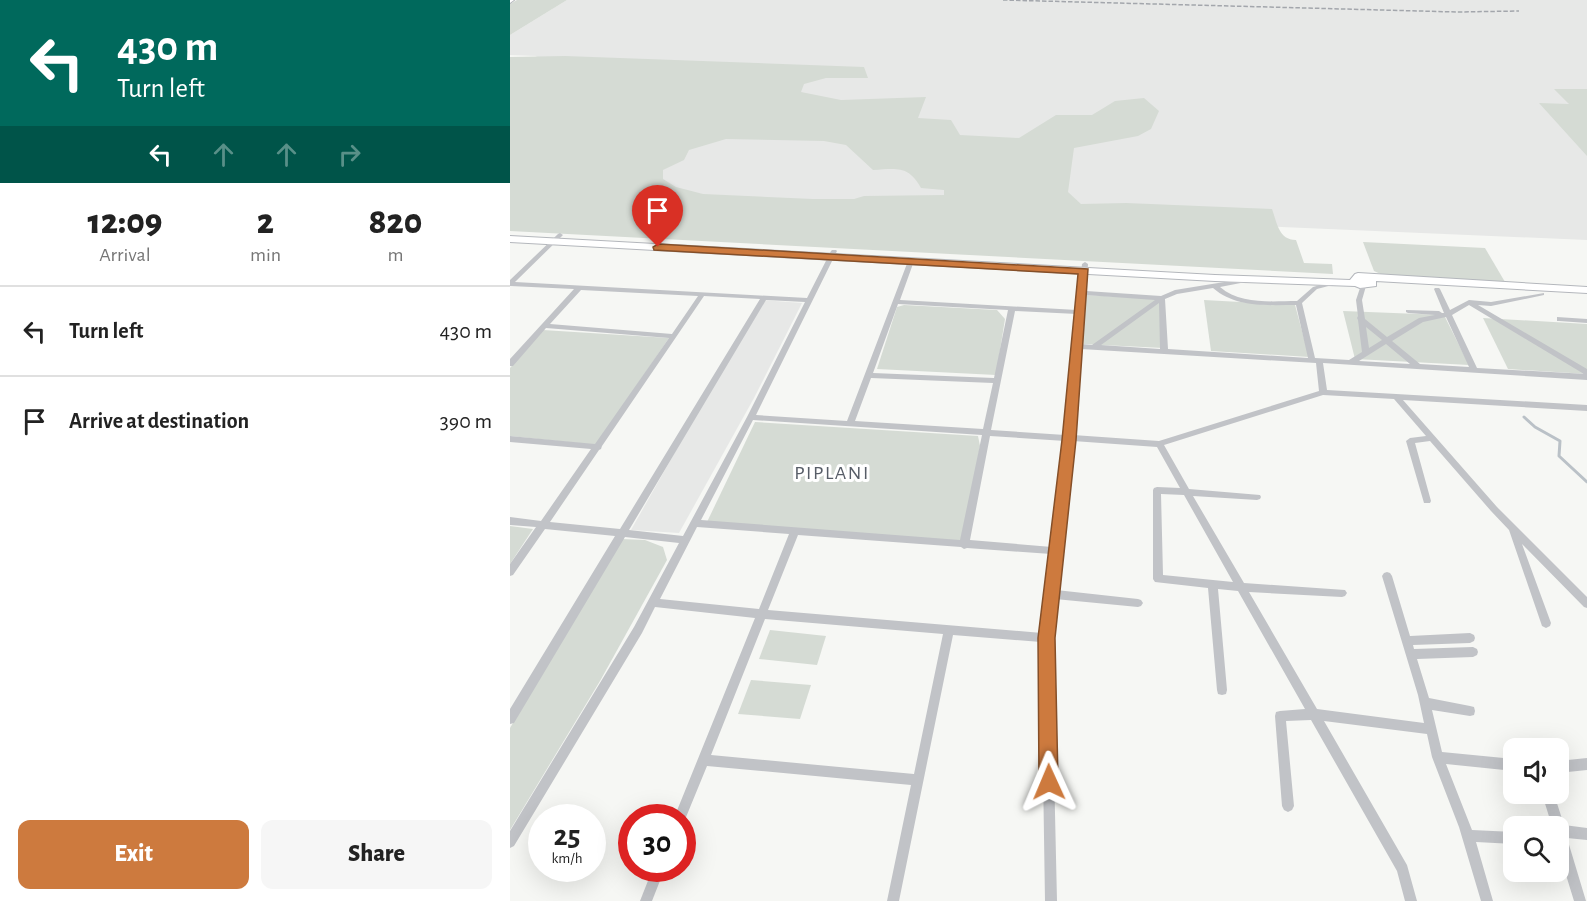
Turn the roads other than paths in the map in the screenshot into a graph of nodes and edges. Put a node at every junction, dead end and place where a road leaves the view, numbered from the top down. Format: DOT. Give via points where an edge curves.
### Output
graph roads {
  1 [pos="510,232"];
  2 [pos="556,238"];
  3 [pos="510,239"];
  4 [pos="832,254"];
  5 [pos="911,261"];
  6 [pos="1084,268"];
  7 [pos="1253,280"];
  8 [pos="1339,282"];
  9 [pos="1364,282"];
  10 [pos="510,284"];
  11 [pos="1215,286"];
  12 [pos="1450,286"];
  13 [pos="579,288"];
  14 [pos="1437,289"];
  15 [pos="1587,290"];
  16 [pos="1082,293"];
  17 [pos="1542,294"];
  18 [pos="702,295"];
  19 [pos="1587,296"];
  20 [pos="764,298"];
  21 [pos="1162,298"];
  22 [pos="808,300"];
  23 [pos="896,302"];
  24 [pos="1469,302"];
  25 [pos="1299,303"];
  26 [pos="1012,309"];
  27 [pos="1408,311"];
  28 [pos="1080,312"];
  29 [pos="1449,314"];
  30 [pos="1360,318"];
  31 [pos="1559,319"];
  32 [pos="1587,321"];
  33 [pos="544,326"];
  34 [pos="673,336"];
  35 [pos="1387,341"];
  36 [pos="1077,346"];
  37 [pos="1095,346"];
  38 [pos="1164,351"];
  39 [pos="1366,354"];
  40 [pos="1316,360"];
  41 [pos="1350,362"];
  42 [pos="510,364"];
  43 [pos="1417,366"];
  44 [pos="1474,370"];
  45 [pos="1587,372"];
  46 [pos="869,375"];
  47 [pos="1587,377"];
  48 [pos="997,381"];
  49 [pos="1323,392"];
  50 [pos="1396,396"];
  51 [pos="1587,408"];
  52 [pos="751,417"];
  53 [pos="850,424"];
  54 [pos="988,434"];
  55 [pos="1432,438"];
  56 [pos="510,439"];
  57 [pos="1069,440"];
  58 [pos="1159,444"];
  59 [pos="598,447"];
  60 [pos="1185,491"];
  61 [pos="1257,497"];
  62 [pos="1427,501"];
  63 [pos="510,521"];
  64 [pos="695,524"];
  65 [pos="542,525"];
  66 [pos="1512,528"];
  67 [pos="795,531"];
  68 [pos="621,535"];
  69 [pos="684,540"];
  70 [pos="964,545"];
  71 [pos="1056,551"];
  72 [pos="510,572"];
  73 [pos="1387,576"];
  74 [pos="1213,585"];
  75 [pos="1241,587"];
  76 [pos="1342,593"];
  77 [pos="1052,594"];
  78 [pos="652,602"];
  79 [pos="1138,603"];
  80 [pos="1587,604"];
  81 [pos="762,614"];
  82 [pos="1546,624"];
  83 [pos="949,630"];
  84 [pos="1046,638"];
  85 [pos="1470,638"];
  86 [pos="1407,641"];
  87 [pos="1473,652"];
  88 [pos="1411,654"];
  89 [pos="1222,690"];
  90 [pos="1425,702"];
  91 [pos="1470,711"];
  92 [pos="1314,714"];
  93 [pos="510,719"];
  94 [pos="1430,729"];
  95 [pos="1438,758"];
  96 [pos="703,760"];
  97 [pos="1503,764"];
  98 [pos="1587,764"];
  99 [pos="1569,766"];
  100 [pos="918,780"];
  101 [pos="686,804"];
  102 [pos="1288,806"];
  103 [pos="1569,833"];
  104 [pos="1587,834"];
  105 [pos="1467,836"];
  106 [pos="1503,838"];
  107 [pos="510,842"];
  108 [pos="1569,865"];
  109 [pos="653,882"];
  110 [pos="646,901"];
  111 [pos="893,901"];
  112 [pos="1051,901"];
  113 [pos="1411,901"];
  114 [pos="1488,901"];
  115 [pos="1580,901"];
  1 -- 2 [label="street"];
  2 -- 3 [label="street"];
  2 -- 4 [label="street"];
  2 -- 10 [label="street"];
  4 -- 5 [label="street"];
  4 -- 6 [label="street"];
  4 -- 22 [label="street"];
  5 -- 6 [label="street"];
  5 -- 23 [label="street"];
  6 -- 7 [label="street"];
  6 -- 9 [label="street"];
  6 -- 16 [label="street"];
  7 -- 8 [label="street"];
  7 -- 11 [label="street"];
  8 -- 9 [label="street"];
  8 -- 25 [label="street" via="1316,288"];
  9 -- 12 [label="street"];
  9 -- 14 [label="street"];
  9 -- 30 [label="street"];
  10 -- 13 [label="street"];
  11 -- 21 [label="street"];
  11 -- 25 [label="street" via="1234,299"];
  12 -- 14 [label="street"];
  12 -- 15 [label="street"];
  12 -- 17 [label="street"];
  13 -- 18 [label="street"];
  13 -- 33 [label="street"];
  14 -- 29 [label="street"];
  16 -- 21 [label="street"];
  16 -- 28 [label="street"];
  17 -- 19 [label="street"];
  17 -- 24 [label="street" via="1491,303"];
  18 -- 20 [label="street"];
  18 -- 34 [label="street"];
  20 -- 22 [label="street"];
  20 -- 68 [label="street"];
  21 -- 37 [label="street"];
  21 -- 38 [label="street"];
  22 -- 52 [label="street"];
  23 -- 26 [label="street"];
  23 -- 46 [label="street"];
  24 -- 29 [label="street"];
  24 -- 45 [label="street"];
  25 -- 40 [label="street"];
  26 -- 28 [label="street"];
  26 -- 48 [label="street"];
  27 -- 29 [label="street"];
  28 -- 36 [label="street"];
  29 -- 35 [label="street" via="1421,320"];
  29 -- 44 [label="street"];
  30 -- 35 [label="street"];
  30 -- 39 [label="street"];
  31 -- 32 [label="street"];
  33 -- 34 [label="street"];
  33 -- 42 [label="street"];
  34 -- 59 [label="street"];
  35 -- 39 [label="street"];
  35 -- 43 [label="street"];
  36 -- 37 [label="street"];
  36 -- 57 [label="street"];
  37 -- 38 [label="street"];
  38 -- 40 [label="street"];
  39 -- 41 [label="street"];
  40 -- 41 [label="street"];
  40 -- 49 [label="street"];
  41 -- 43 [label="street"];
  43 -- 44 [label="street"];
  44 -- 47 [label="street"];
  46 -- 48 [label="street"];
  46 -- 53 [label="street"];
  48 -- 54 [label="street"];
  49 -- 50 [label="street"];
  49 -- 58 [label="street"];
  50 -- 51 [label="street"];
  50 -- 55 [label="street"];
  52 -- 53 [label="street"];
  52 -- 64 [label="street"];
  53 -- 54 [label="street"];
  54 -- 57 [label="street"];
  54 -- 70 [label="street"];
  55 -- 62 [label="street" via="1410,441"];
  55 -- 66 [label="street"];
  56 -- 59 [label="street"];
  57 -- 58 [label="street"];
  57 -- 71 [label="street"];
  58 -- 60 [label="street"];
  59 -- 65 [label="street"];
  60 -- 61 [label="street"];
  60 -- 74 [label="street" via="1156,492 1158,578"];
  60 -- 75 [label="street"];
  63 -- 65 [label="street"];
  64 -- 67 [label="street"];
  64 -- 69 [label="street"];
  65 -- 68 [label="street"];
  65 -- 72 [label="street"];
  66 -- 80 [label="street"];
  66 -- 82 [label="street"];
  67 -- 70 [label="street"];
  67 -- 81 [label="street"];
  68 -- 69 [label="street"];
  68 -- 93 [label="street"];
  69 -- 78 [label="street"];
  70 -- 71 [label="street"];
  71 -- 77 [label="street"];
  73 -- 86 [label="street"];
  74 -- 75 [label="street"];
  74 -- 89 [label="street"];
  75 -- 76 [label="street"];
  75 -- 92 [label="street"];
  77 -- 79 [label="street"];
  77 -- 84 [label="street"];
  78 -- 81 [label="street"];
  78 -- 107 [label="street"];
  81 -- 83 [label="street"];
  81 -- 96 [label="street"];
  83 -- 84 [label="street"];
  83 -- 100 [label="street"];
  84 -- 112 [label="street"];
  85 -- 86 [label="street"];
  86 -- 88 [label="street"];
  87 -- 88 [label="street"];
  88 -- 90 [label="street"];
  90 -- 91 [label="street"];
  90 -- 94 [label="street"];
  92 -- 94 [label="street"];
  92 -- 102 [label="street" via="1280,716"];
  92 -- 113 [label="street" via="1403,869"];
  94 -- 95 [label="street"];
  95 -- 97 [label="street"];
  95 -- 105 [label="street"];
  96 -- 100 [label="street"];
  96 -- 101 [label="street"];
  98 -- 99 [label="street"];
  100 -- 111 [label="street"];
  103 -- 104 [label="street"];
  105 -- 106 [label="street"];
  105 -- 114 [label="street"];
  108 -- 115 [label="street"];
  109 -- 110 [label="street"];
}
